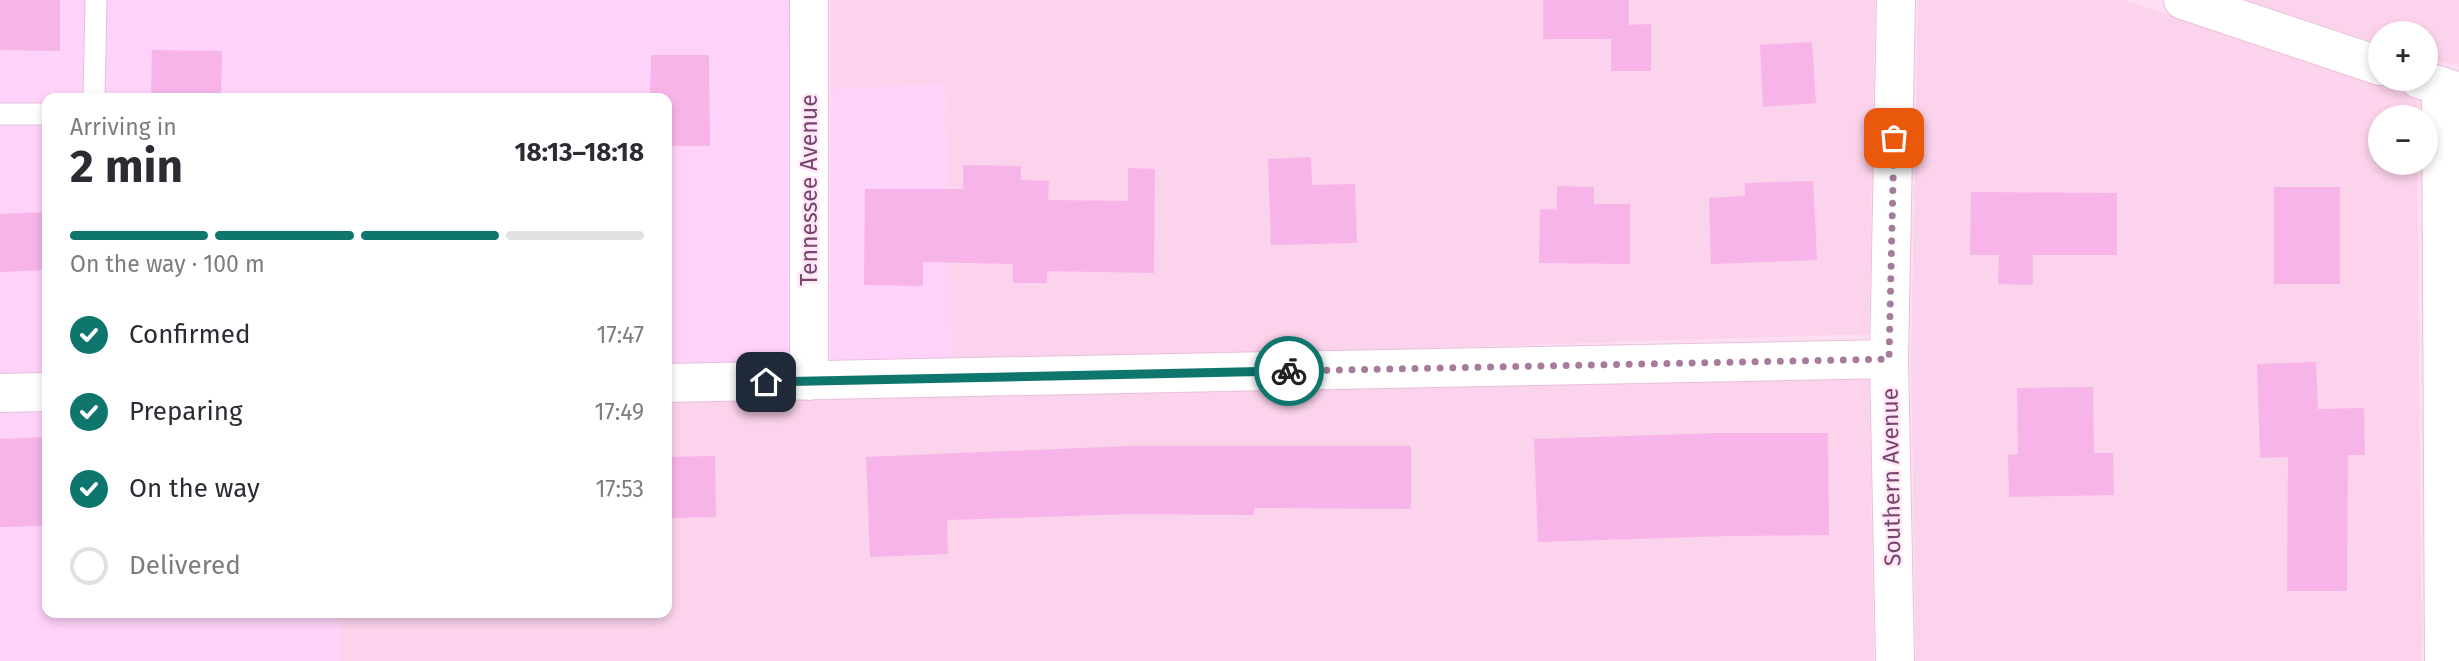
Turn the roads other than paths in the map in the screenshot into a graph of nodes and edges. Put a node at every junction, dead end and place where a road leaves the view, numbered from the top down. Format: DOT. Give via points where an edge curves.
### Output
graph roads {
  1 [pos="809,0"];
  2 [pos="1896,0"];
  3 [pos="2183,0"];
  4 [pos="96,1"];
  5 [pos="2368,62"];
  6 [pos="2440,86"];
  7 [pos="94,93"];
  8 [pos="0,114"];
  9 [pos="42,114"];
  10 [pos="1889,359"];
  11 [pos="809,381"];
  12 [pos="672,383"];
  13 [pos="42,392"];
  14 [pos="0,393"];
  15 [pos="1895,661"];
  16 [pos="2444,661"];
  1 -- 11 [label="street, Tennessee Avenue"];
  2 -- 10 [label="street, Southern Avenue"];
  3 -- 5 [label="street"];
  4 -- 7 [label="lane"];
  6 -- 16 [label="street"];
  8 -- 9 [label="lane"];
  10 -- 11 [label="street"];
  10 -- 15 [label="street, Southern Avenue"];
  11 -- 12 [label="street"];
  13 -- 14 [label="street"];
}
